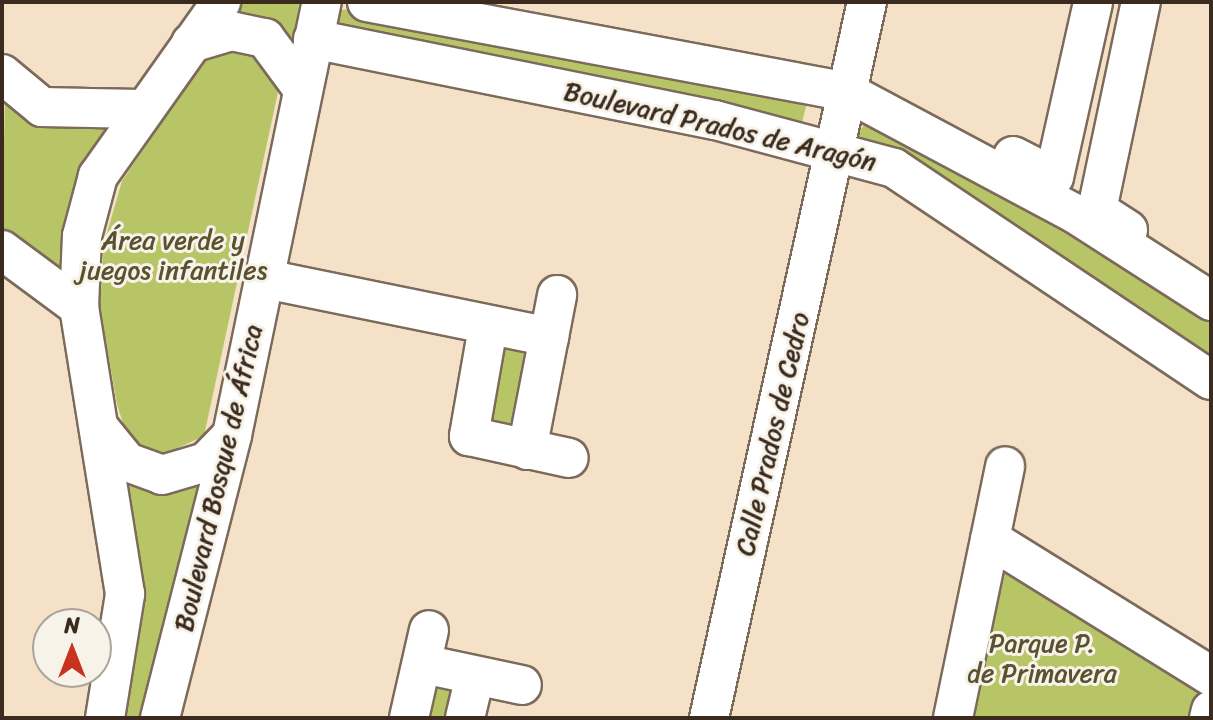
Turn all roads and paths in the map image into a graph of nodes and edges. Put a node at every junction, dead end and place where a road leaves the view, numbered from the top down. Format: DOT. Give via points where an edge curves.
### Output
graph roads {
  1 [pos="221,2"];
  2 [pos="322,2"];
  3 [pos="367,2"];
  4 [pos="867,2"];
  5 [pos="893,2"];
  6 [pos="1093,2"];
  7 [pos="1119,2"];
  8 [pos="1141,2"];
  9 [pos="313,39"];
  10 [pos="191,43"];
  11 [pos="2,74"];
  12 [pos="302,88"];
  13 [pos="847,92"];
  14 [pos="140,109"];
  15 [pos="835,149"];
  16 [pos="1074,213"];
  17 [pos="2,250"];
  18 [pos="265,279"];
  19 [pos="1211,283"];
  20 [pos="557,295"];
  21 [pos="1211,301"];
  22 [pos="79,307"];
  23 [pos="488,327"];
  24 [pos="549,337"];
  25 [pos="1211,380"];
  26 [pos="101,430"];
  27 [pos="232,435"];
  28 [pos="527,450"];
  29 [pos="569,458"];
  30 [pos="1005,466"];
  31 [pos="990,539"];
  32 [pos="475,676"];
  33 [pos="1211,676"];
  34 [pos="522,685"];
  35 [pos="1211,710"];
  36 [pos="105,718"];
  37 [pos="160,718"];
  38 [pos="409,718"];
  39 [pos="465,718"];
  40 [pos="709,718"];
  41 [pos="953,718"];
  42 [pos="1209,718"];
  1 -- 10 [label="street"];
  2 -- 9 [label="street, Boulevard Bosque de África"];
  3 -- 13 [label="street, Boulevard Prados de Aragón"];
  4 -- 13 [label="street, Calle Prados de Cedro"];
  5 -- 6 [label="street" via="876,86 1054,177"];
  7 -- 16 [label="street"];
  8 -- 19 [label="street" via="1097,210"];
  9 -- 12 [label="street, Boulevard Bosque de África"];
  9 -- 15 [label="street, Boulevard Prados de Aragón"];
  10 -- 12 [label="street" via="231,31 265,38"];
  10 -- 14 [label="street"];
  11 -- 14 [label="street" via="42,107"];
  12 -- 18 [label="street, Boulevard Bosque de África"];
  13 -- 15 [label="street, Calle Prados de Cedro"];
  13 -- 16 [label="street, Boulevard Prados de Aragón"];
  14 -- 22 [label="street" via="88,205"];
  15 -- 25 [label="street, Boulevard Prados de Aragón" via="894,168 950,201"];
  15 -- 40 [label="street, Calle Prados de Cedro"];
  16 -- 21 [label="street, Boulevard Prados de Aragón"];
  17 -- 22 [label="street"];
  18 -- 23 [label="street"];
  18 -- 27 [label="street, Boulevard Bosque de África"];
  20 -- 24 [label="street"];
  22 -- 26 [label="street"];
  23 -- 24 [label="street"];
  23 -- 28 [label="street" via="469,436"];
  24 -- 28 [label="street"];
  26 -- 27 [label="street" via="127,462 162,475 206,462"];
  26 -- 36 [label="street" via="125,594"];
  27 -- 37 [label="street, Boulevard Bosque de África"];
  28 -- 29 [label="street"];
  30 -- 31 [label="street"];
  31 -- 33 [label="street"];
  31 -- 41 [label="street"];
  32 -- 34 [label="street"];
  32 -- 38 [label="street" via="426,647"];
  32 -- 39 [label="street"];
  35 -- 42 [label="street"];
}
